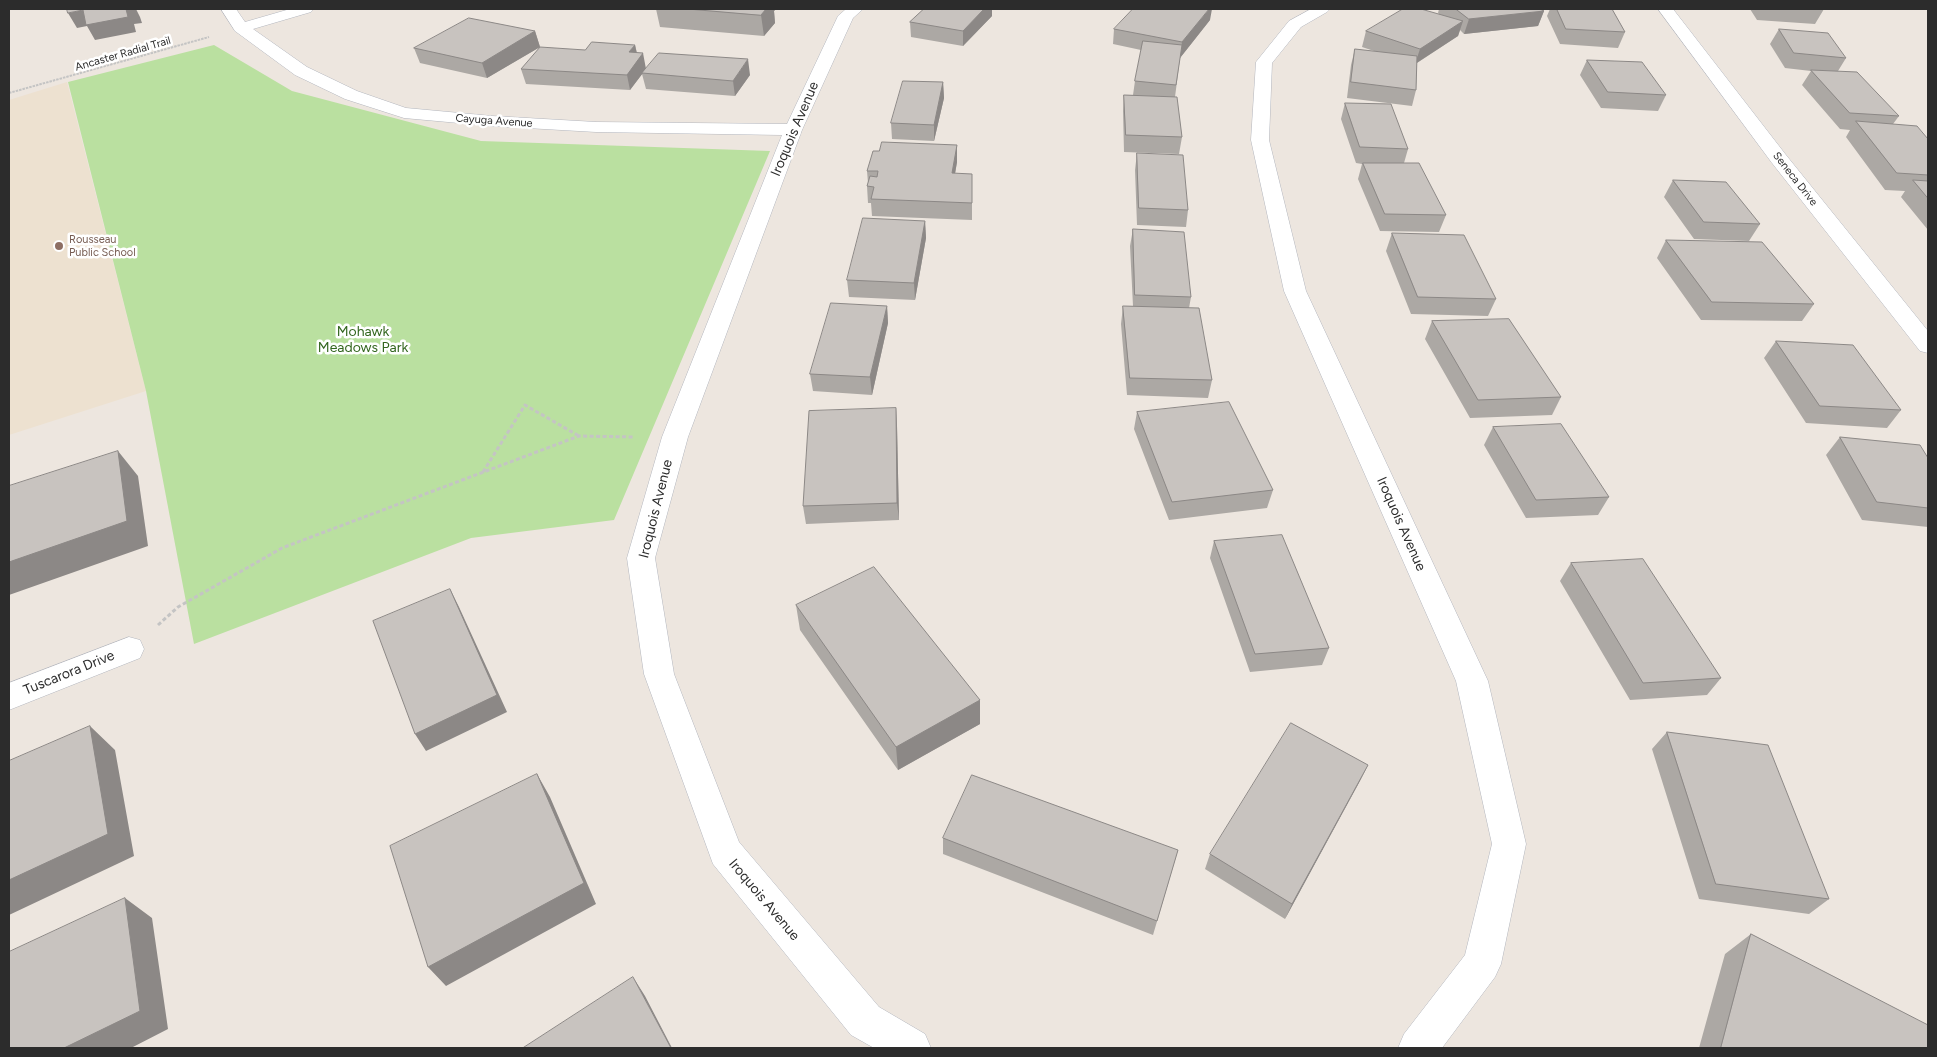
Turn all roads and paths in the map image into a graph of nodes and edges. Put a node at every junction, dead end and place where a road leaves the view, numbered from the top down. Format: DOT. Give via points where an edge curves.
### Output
graph roads {
  1 [pos="229,9"];
  2 [pos="306,9"];
  3 [pos="855,9"];
  4 [pos="1322,9"];
  5 [pos="1665,9"];
  6 [pos="241,28"];
  7 [pos="9,93"];
  8 [pos="793,130"];
  9 [pos="1928,346"];
  10 [pos="579,436"];
  11 [pos="675,437"];
  12 [pos="482,472"];
  13 [pos="129,650"];
  14 [pos="9,697"];
  15 [pos="911,1048"];
  16 [pos="1418,1048"];
  1 -- 6 [label="street, Cayuga Avenue"];
  2 -- 6 [label="street"];
  3 -- 8 [label="street, Iroquois Avenue" via="846,16"];
  4 -- 16 [label="street, Iroquois Avenue" via="1295,24 1264,62 1260,140 1295,292 1472,681 1509,844 1482,964"];
  5 -- 9 [label="street, Seneca Drive"];
  6 -- 7 [label="path, Ancaster Radial Trail"];
  6 -- 8 [label="street, Cayuga Avenue" via="301,71 351,96 404,113 596,127"];
  8 -- 11 [label="street, Iroquois Avenue"];
  10 -- 11 [label="path"];
  10 -- 12 [label="path"];
  10 -- 12 [label="path" via="525,405"];
  11 -- 15 [label="street, Iroquois Avenue" via="641,558 659,674 725,852 865,1021"];
  12 -- 13 [label="path" via="282,548 178,607"];
  13 -- 14 [label="street, Tuscarora Drive"];
}
